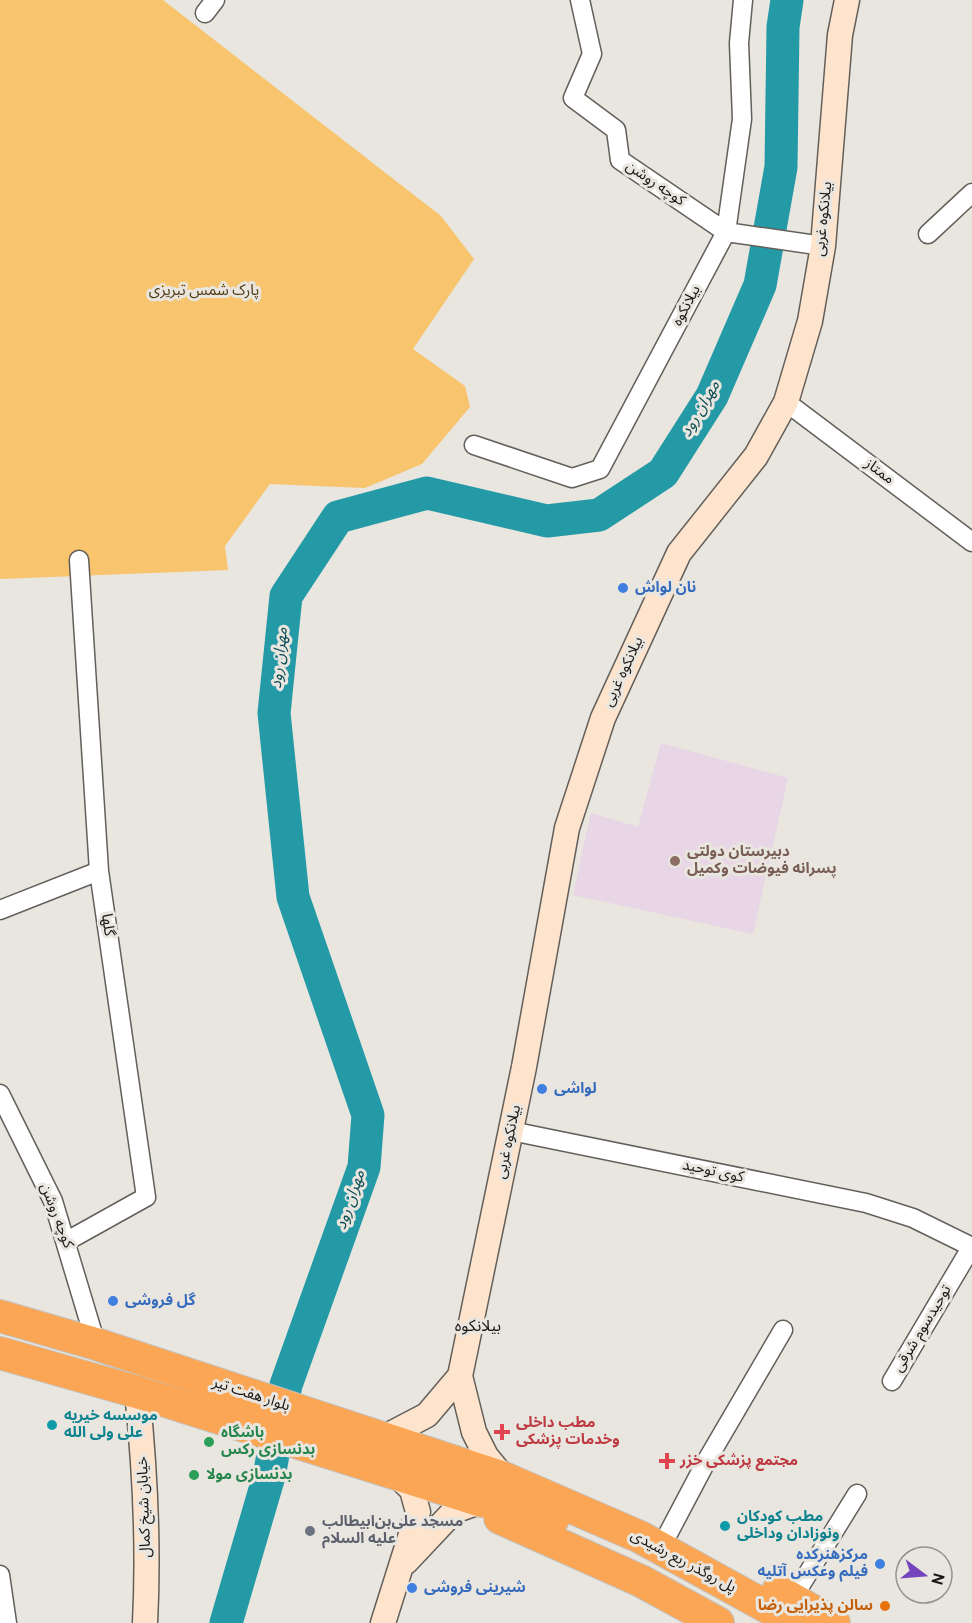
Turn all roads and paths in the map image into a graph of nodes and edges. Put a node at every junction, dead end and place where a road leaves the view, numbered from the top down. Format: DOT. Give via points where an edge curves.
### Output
graph roads {
  1 [pos="580,0"];
  2 [pos="743,0"];
  3 [pos="847,0"];
  4 [pos="972,194"];
  5 [pos="726,232"];
  6 [pos="928,234"];
  7 [pos="823,246"];
  8 [pos="786,402"];
  9 [pos="474,445"];
  10 [pos="972,542"];
  11 [pos="79,560"];
  12 [pos="99,871"];
  13 [pos="0,910"];
  14 [pos="0,1094"];
  15 [pos="511,1131"];
  16 [pos="67,1241"];
  17 [pos="972,1247"];
  18 [pos="0,1316"];
  19 [pos="783,1330"];
  20 [pos="96,1344"];
  21 [pos="0,1353"];
  22 [pos="460,1376"];
  23 [pos="892,1381"];
  24 [pos="137,1392"];
  25 [pos="383,1438"];
  26 [pos="398,1476"];
  27 [pos="512,1481"];
  28 [pos="857,1494"];
  29 [pos="482,1502"];
  30 [pos="565,1513"];
  31 [pos="669,1532"];
  32 [pos="403,1566"];
  33 [pos="0,1575"];
  34 [pos="794,1611"];
  35 [pos="7,1623"];
  36 [pos="146,1623"];
  37 [pos="383,1623"];
  38 [pos="717,1623"];
  39 [pos="756,1623"];
  40 [pos="834,1623"];
  1 -- 5 [label="street, کوچه روشن" via="592,54 573,98 616,130 620,160"];
  2 -- 5 [label="street, بیلانکوه" via="739,43 742,119"];
  3 -- 7 [label="street, بیلانکوه غربی" via="840,35"];
  4 -- 6 [label="street"];
  5 -- 7 [label="street"];
  5 -- 9 [label="street, بیلانکوه" via="600,469 572,478"];
  7 -- 8 [label="street, بیلانکوه غربی" via="810,321"];
  8 -- 10 [label="street, ممتاز"];
  8 -- 15 [label="street, بیلانکوه غربی" via="756,456 679,553 603,718 567,828"];
  11 -- 12 [label="street, گلها"];
  12 -- 13 [label="street"];
  12 -- 16 [label="street, گلها" via="146,1197"];
  14 -- 16 [label="street, کوچه روشن" via="53,1201"];
  15 -- 17 [label="street, کوی توحید" via="866,1203 913,1218"];
  15 -- 22 [label="street, بیلانکوه غربی"];
  16 -- 20 [label="street, کوچه روشن"];
  17 -- 23 [label="street, توحیدسوم شرقی"];
  18 -- 20 [label="highway, بلوار هفت تیر"];
  19 -- 31 [label="street"];
  20 -- 25 [label="highway, بلوار هفت تیر"];
  21 -- 24 [label="highway"];
  22 -- 25 [label="street, بیلانکوه غربی" via="427,1415"];
  22 -- 27 [label="street, بیلانکوه غربی" via="474,1432 486,1456"];
  24 -- 26 [label="highway"];
  24 -- 36 [label="street, خیابان شیخ کمال" via="147,1528"];
  25 -- 27 [label="highway, بلوار هفت تیر"];
  26 -- 29 [label="highway"];
  26 -- 32 [label="street" via="412,1490 418,1512"];
  27 -- 30 [label="highway, بلوار هفت تیر"];
  27 -- 31 [label="highway" via="561,1487"];
  28 -- 34 [label="street"];
  29 -- 30 [label="highway"];
  29 -- 32 [label="street" via="454,1511"];
  29 -- 38 [label="highway" via="504,1522 641,1581"];
  30 -- 34 [label="highway, پل روگذر ربع رشیدی" via="640,1537"];
  30 -- 39 [label="highway, پل روگذر ربع رشیدی"];
  31 -- 34 [label="highway"];
  32 -- 37 [label="street"];
  33 -- 35 [label="street"];
  34 -- 40 [label="highway"];
}
